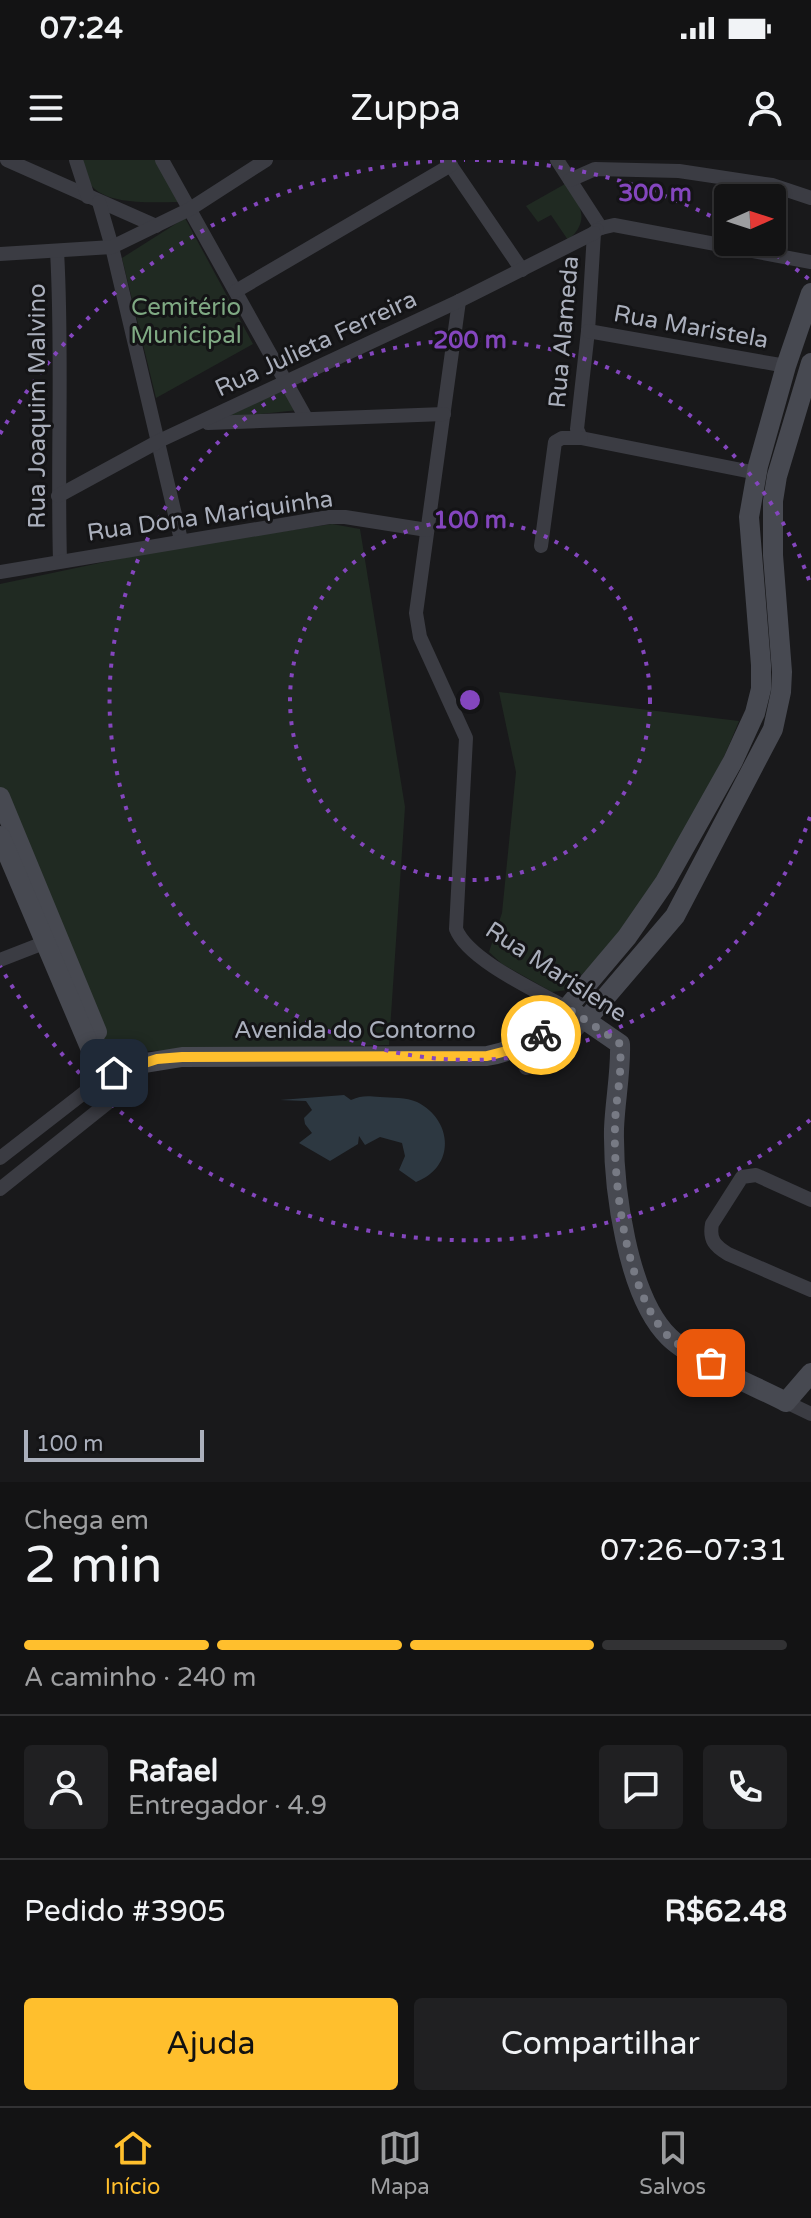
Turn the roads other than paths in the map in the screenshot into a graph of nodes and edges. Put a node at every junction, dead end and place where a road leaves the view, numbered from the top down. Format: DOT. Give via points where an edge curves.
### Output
graph roads {
  1 [pos="7,160"];
  2 [pos="76,160"];
  3 [pos="162,160"];
  4 [pos="266,160"];
  5 [pos="557,160"];
  6 [pos="643,160"];
  7 [pos="449,163"];
  8 [pos="679,171"];
  9 [pos="570,180"];
  10 [pos="811,198"];
  11 [pos="93,200"];
  12 [pos="190,209"];
  13 [pos="156,226"];
  14 [pos="597,230"];
  15 [pos="112,247"];
  16 [pos="57,251"];
  17 [pos="0,254"];
  18 [pos="811,262"];
  19 [pos="522,270"];
  20 [pos="236,291"];
  21 [pos="811,293"];
  22 [pos="459,301"];
  23 [pos="588,331"];
  24 [pos="811,363"];
  25 [pos="786,366"];
  26 [pos="285,382"];
  27 [pos="444,414"];
  28 [pos="306,418"];
  29 [pos="200,423"];
  30 [pos="582,439"];
  31 [pos="159,441"];
  32 [pos="757,473"];
  33 [pos="58,496"];
  34 [pos="427,530"];
  35 [pos="181,540"];
  36 [pos="541,546"];
  37 [pos="60,561"];
  38 [pos="0,572"];
  39 [pos="2,808"];
  40 [pos="0,836"];
  41 [pos="665,882"];
  42 [pos="687,897"];
  43 [pos="51,941"];
  44 [pos="0,960"];
  45 [pos="567,1008"];
  46 [pos="586,1020"];
  47 [pos="526,1068"];
  48 [pos="109,1075"];
  49 [pos="115,1097"];
  50 [pos="0,1158"];
  51 [pos="0,1189"];
  52 [pos="811,1200"];
  53 [pos="811,1290"];
  54 [pos="811,1373"];
  55 [pos="786,1402"];
  56 [pos="811,1414"];
  1 -- 11 [label="street"];
  2 -- 11 [label="street"];
  3 -- 12 [label="street"];
  4 -- 12 [label="street"];
  5 -- 9 [label="street"];
  6 -- 8 [label="street"];
  7 -- 19 [label="street"];
  7 -- 20 [label="street"];
  8 -- 9 [label="street" via="595,169"];
  8 -- 10 [label="street" via="772,185"];
  9 -- 14 [label="street"];
  11 -- 13 [label="street"];
  11 -- 15 [label="street"];
  12 -- 13 [label="street"];
  12 -- 20 [label="street"];
  13 -- 15 [label="street"];
  14 -- 18 [label="street" via="614,225"];
  14 -- 19 [label="street, Rua Julieta Ferreira"];
  14 -- 23 [label="street, Rua Alameda"];
  15 -- 16 [label="street"];
  15 -- 31 [label="street"];
  16 -- 17 [label="street"];
  16 -- 33 [label="street, Rua Joaquim Malvino"];
  19 -- 22 [label="street, Rua Julieta Ferreira"];
  20 -- 26 [label="street"];
  21 -- 25 [label="street, Avenida do Contorno"];
  22 -- 26 [label="street, Rua Julieta Ferreira"];
  22 -- 27 [label="street, Rua Marislene"];
  23 -- 25 [label="street, Rua Maristela"];
  23 -- 30 [label="street, Rua Alameda" via="577,429"];
  24 -- 42 [label="street" via="773,501 782,672 778,711 765,747"];
  25 -- 32 [label="street, Avenida do Contorno"];
  26 -- 28 [label="street"];
  26 -- 29 [label="street, Rua Julieta Ferreira"];
  27 -- 28 [label="street"];
  27 -- 34 [label="street, Rua Marislene"];
  28 -- 29 [label="street"];
  29 -- 31 [label="street, Rua Julieta Ferreira"];
  30 -- 32 [label="street"];
  30 -- 36 [label="street" via="556,440"];
  31 -- 33 [label="street, Rua Julieta Ferreira"];
  31 -- 35 [label="street"];
  32 -- 41 [label="street, Avenida do Contorno" via="749,517 761,689 740,748"];
  33 -- 37 [label="street, Rua Joaquim Malvino"];
  34 -- 35 [label="street, Rua Dona Mariquinha" via="337,517"];
  34 -- 45 [label="street, Rua Marislene" via="417,625 463,729 467,751 456,929 463,942 498,970"];
  35 -- 37 [label="street, Rua Dona Mariquinha"];
  37 -- 38 [label="street, Rua Dona Mariquinha"];
  39 -- 43 [label="street"];
  40 -- 43 [label="street"];
  41 -- 42 [label="street"];
  41 -- 45 [label="street, Avenida do Contorno"];
  42 -- 46 [label="street" via="661,936"];
  43 -- 44 [label="street"];
  43 -- 48 [label="street"];
  45 -- 46 [label="street, Rua Marislene"];
  45 -- 48 [label="street, Avenida do Contorno" via="522,1047 487,1056 182,1057 157,1059"];
  46 -- 47 [label="street" via="562,1045"];
  46 -- 55 [label="street, Rua Marislene" via="620,1044 614,1145 623,1223 644,1300 655,1320 688,1351"];
  48 -- 50 [label="street, Avenida do Contorno"];
  49 -- 51 [label="street"];
  52 -- 53 [label="street" via="756,1175 742,1177 712,1224 712,1241 728,1254"];
  54 -- 55 [label="street"];
  55 -- 56 [label="street, Rua Marislene"];
}
